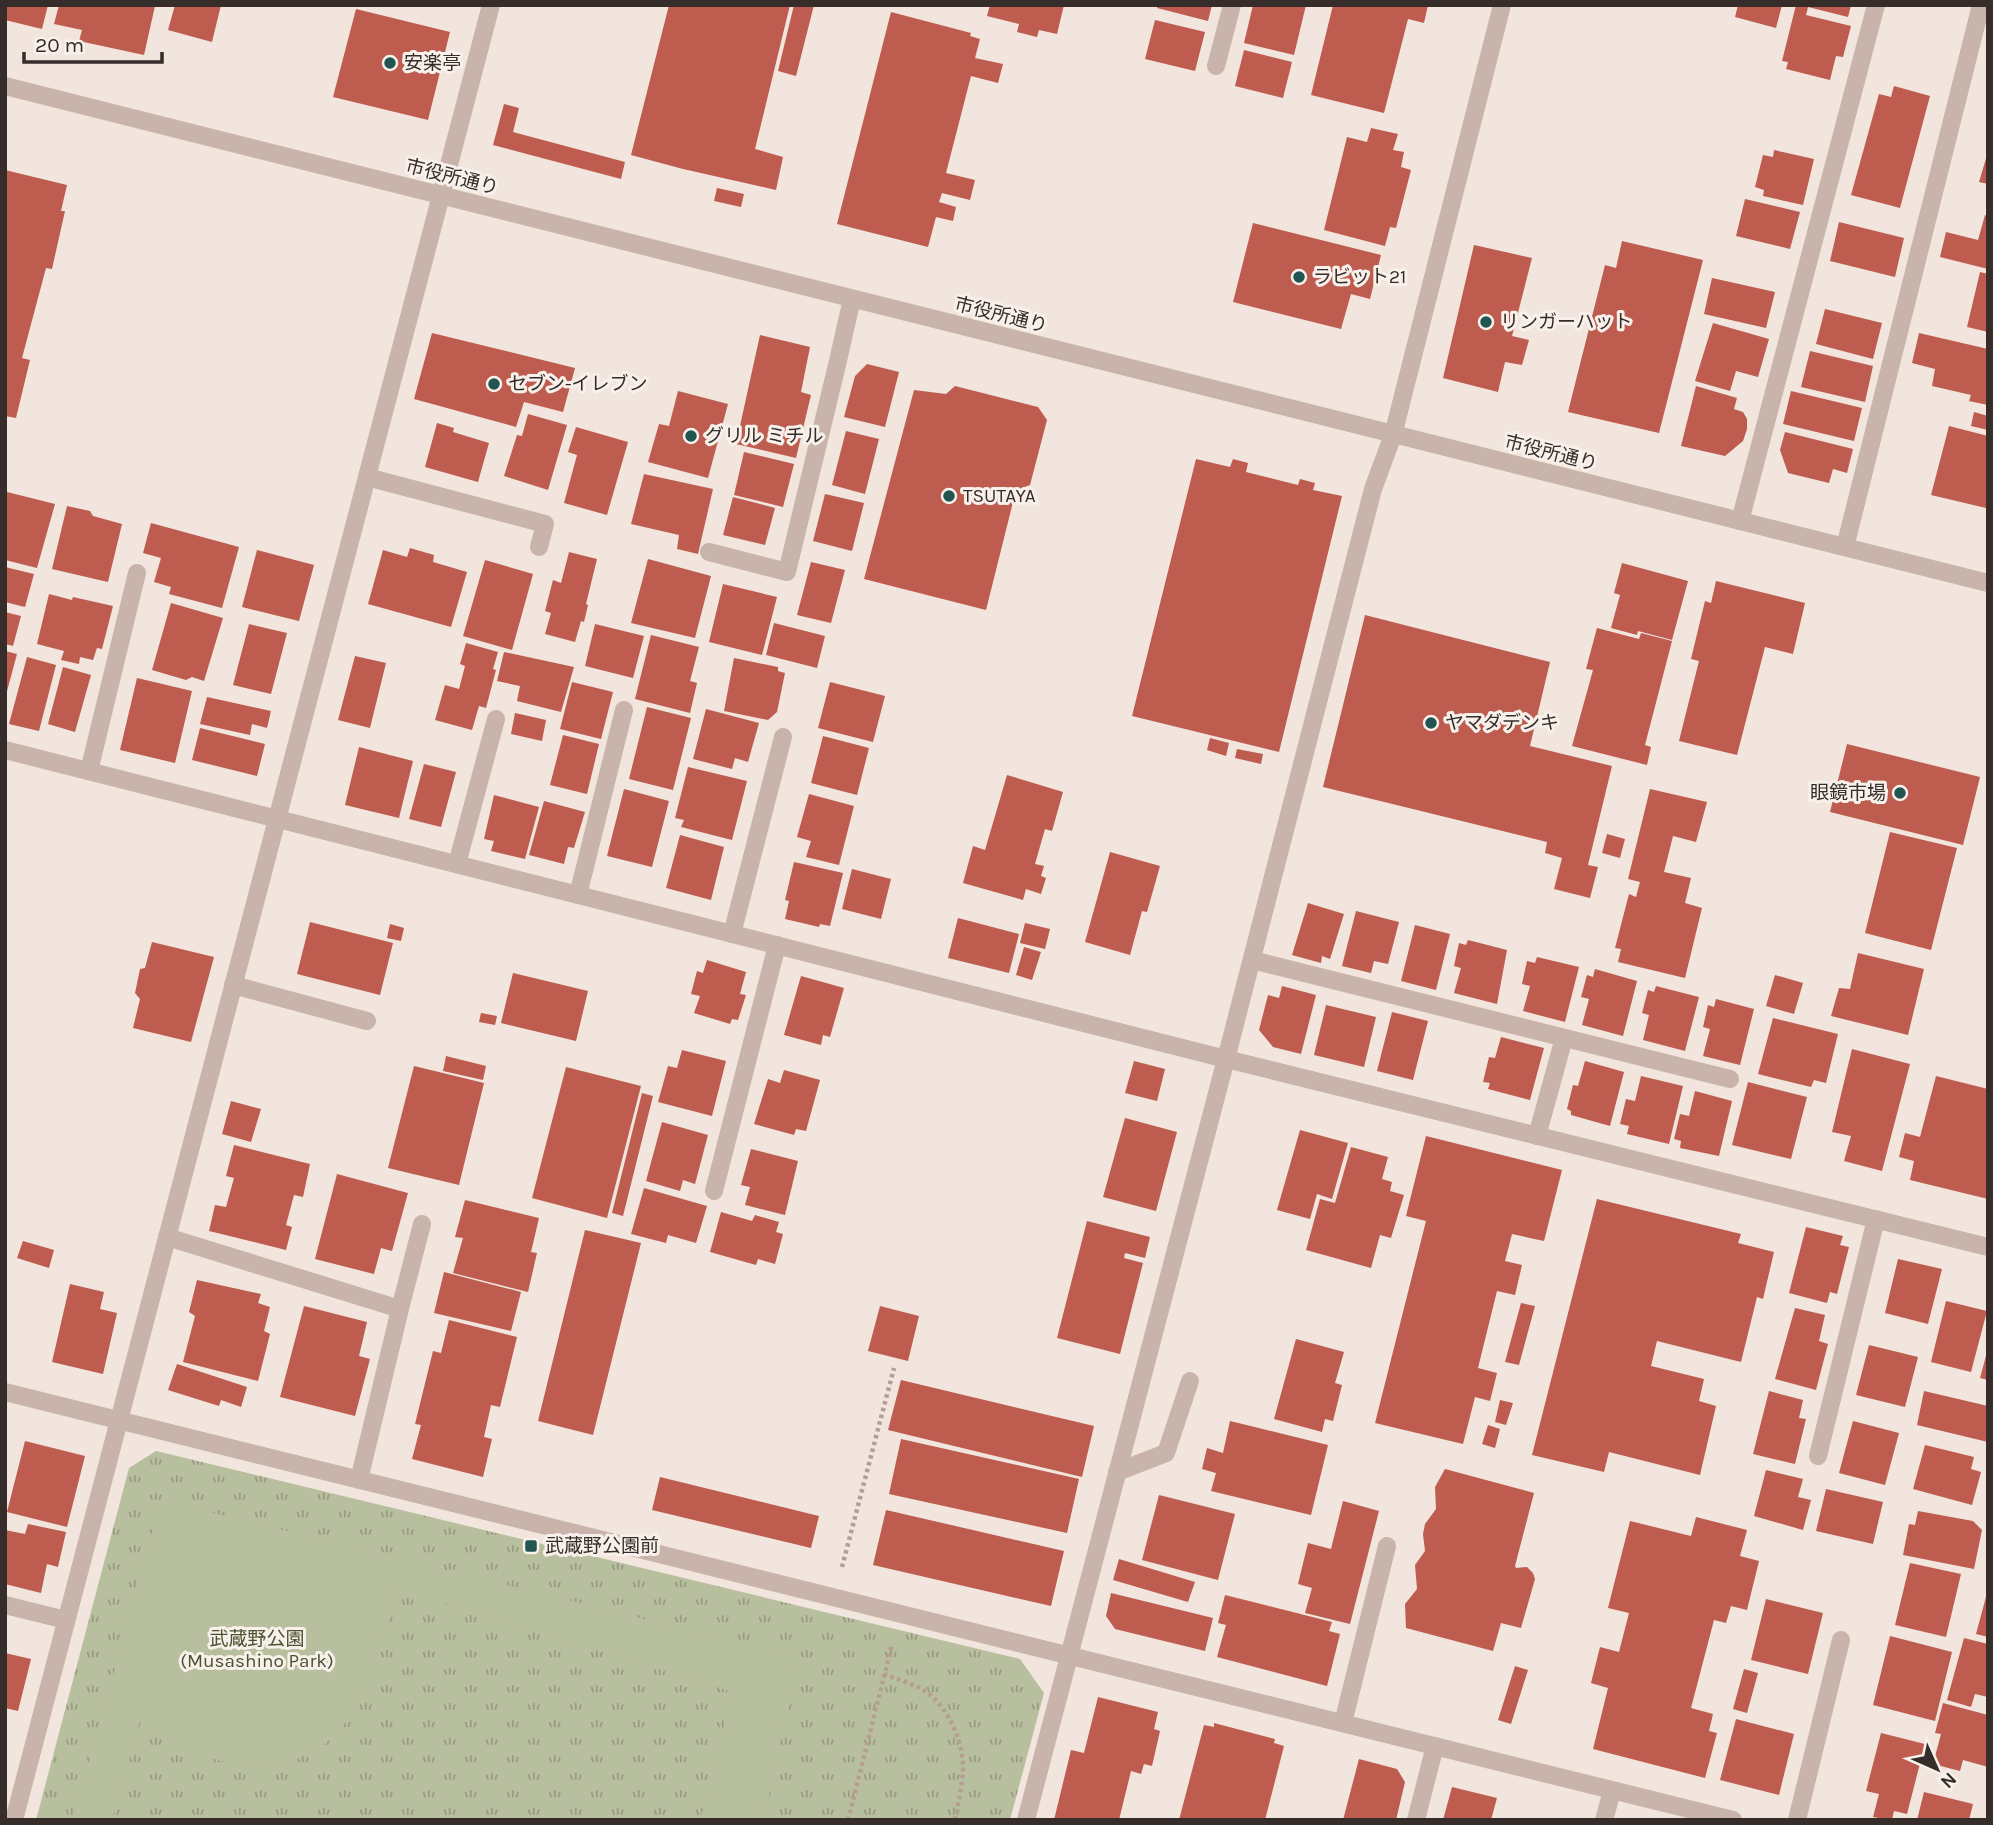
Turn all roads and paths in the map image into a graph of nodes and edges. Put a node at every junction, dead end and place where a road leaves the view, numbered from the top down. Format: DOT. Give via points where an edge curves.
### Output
graph roads {
  1 [pos="491,5"];
  2 [pos="1232,5"];
  3 [pos="1502,5"];
  4 [pos="1876,5"];
  5 [pos="1981,5"];
  6 [pos="1216,66"];
  7 [pos="5,86"];
  8 [pos="441,195"];
  9 [pos="852,299"];
  10 [pos="1393,435"];
  11 [pos="367,477"];
  12 [pos="1741,522"];
  13 [pos="540,547"];
  14 [pos="1845,547"];
  15 [pos="709,552"];
  16 [pos="137,573"];
  17 [pos="1988,583"];
  18 [pos="624,710"];
  19 [pos="496,719"];
  20 [pos="783,737"];
  21 [pos="5,750"];
  22 [pos="89,771"];
  23 [pos="277,818"];
  24 [pos="457,864"];
  25 [pos="578,895"];
  26 [pos="732,934"];
  27 [pos="777,945"];
  28 [pos="1252,960"];
  29 [pos="233,985"];
  30 [pos="367,1021"];
  31 [pos="1564,1038"];
  32 [pos="1227,1059"];
  33 [pos="1730,1079"];
  34 [pos="1537,1136"];
  35 [pos="713,1191"];
  36 [pos="1876,1219"];
  37 [pos="422,1224"];
  38 [pos="167,1237"];
  39 [pos="1988,1247"];
  40 [pos="400,1308"];
  41 [pos="894,1368"];
  42 [pos="1191,1381"];
  43 [pos="5,1392"];
  44 [pos="118,1420"];
  45 [pos="1818,1456"];
  46 [pos="1117,1472"];
  47 [pos="359,1480"];
  48 [pos="1387,1546"];
  49 [pos="834,1597"];
  50 [pos="5,1605"];
  51 [pos="66,1620"];
  52 [pos="1841,1640"];
  53 [pos="1069,1656"];
  54 [pos="1342,1723"];
  55 [pos="1435,1746"];
  56 [pos="1612,1791"];
  57 [pos="1690,1815"];
  58 [pos="14,1820"];
  59 [pos="848,1820"];
  60 [pos="955,1820"];
  61 [pos="1026,1820"];
  62 [pos="1416,1820"];
  63 [pos="1604,1820"];
  64 [pos="1732,1820"];
  65 [pos="1797,1820"];
  1 -- 8 [label="street"];
  2 -- 6 [label="street"];
  3 -- 10 [label="street"];
  4 -- 12 [label="street"];
  5 -- 14 [label="street"];
  7 -- 8 [label="street, 市役所通り"];
  8 -- 9 [label="street, 市役所通り"];
  8 -- 11 [label="street"];
  9 -- 10 [label="street, 市役所通り"];
  9 -- 15 [label="street" via="787,572"];
  10 -- 12 [label="street, 市役所通り"];
  10 -- 28 [label="street" via="1373,489"];
  11 -- 13 [label="street" via="545,524"];
  11 -- 23 [label="street"];
  12 -- 14 [label="street, 市役所通り"];
  14 -- 17 [label="street, 市役所通り"];
  16 -- 22 [label="street"];
  18 -- 25 [label="street"];
  19 -- 24 [label="street"];
  20 -- 26 [label="street"];
  21 -- 22 [label="street"];
  22 -- 23 [label="street"];
  23 -- 24 [label="street"];
  23 -- 29 [label="street"];
  24 -- 25 [label="street"];
  25 -- 26 [label="street"];
  26 -- 27 [label="street"];
  27 -- 32 [label="street"];
  27 -- 35 [label="street"];
  28 -- 31 [label="street"];
  28 -- 32 [label="street"];
  29 -- 30 [label="street"];
  29 -- 38 [label="street"];
  31 -- 33 [label="street"];
  31 -- 34 [label="street"];
  32 -- 34 [label="street"];
  32 -- 46 [label="street"];
  34 -- 36 [label="street"];
  36 -- 39 [label="street"];
  36 -- 45 [label="street"];
  37 -- 40 [label="street"];
  38 -- 40 [label="street"];
  38 -- 44 [label="street"];
  40 -- 47 [label="street"];
  41 -- 49 [label="path"];
  42 -- 46 [label="street" via="1166,1453"];
  43 -- 44 [label="street"];
  44 -- 47 [label="street"];
  44 -- 51 [label="street"];
  46 -- 53 [label="street"];
  47 -- 49 [label="street"];
  48 -- 54 [label="street"];
  49 -- 53 [label="street"];
  50 -- 51 [label="street"];
  51 -- 58 [label="street"];
  52 -- 65 [label="street"];
  53 -- 54 [label="street"];
  53 -- 61 [label="street"];
  54 -- 55 [label="street"];
  55 -- 56 [label="street"];
  55 -- 62 [label="street"];
  56 -- 57 [label="street"];
  56 -- 63 [label="street"];
  57 -- 64 [label="street"];
  59 -- 60 [label="path" via="884,1674 928,1693 951,1723 963,1770"];
}
